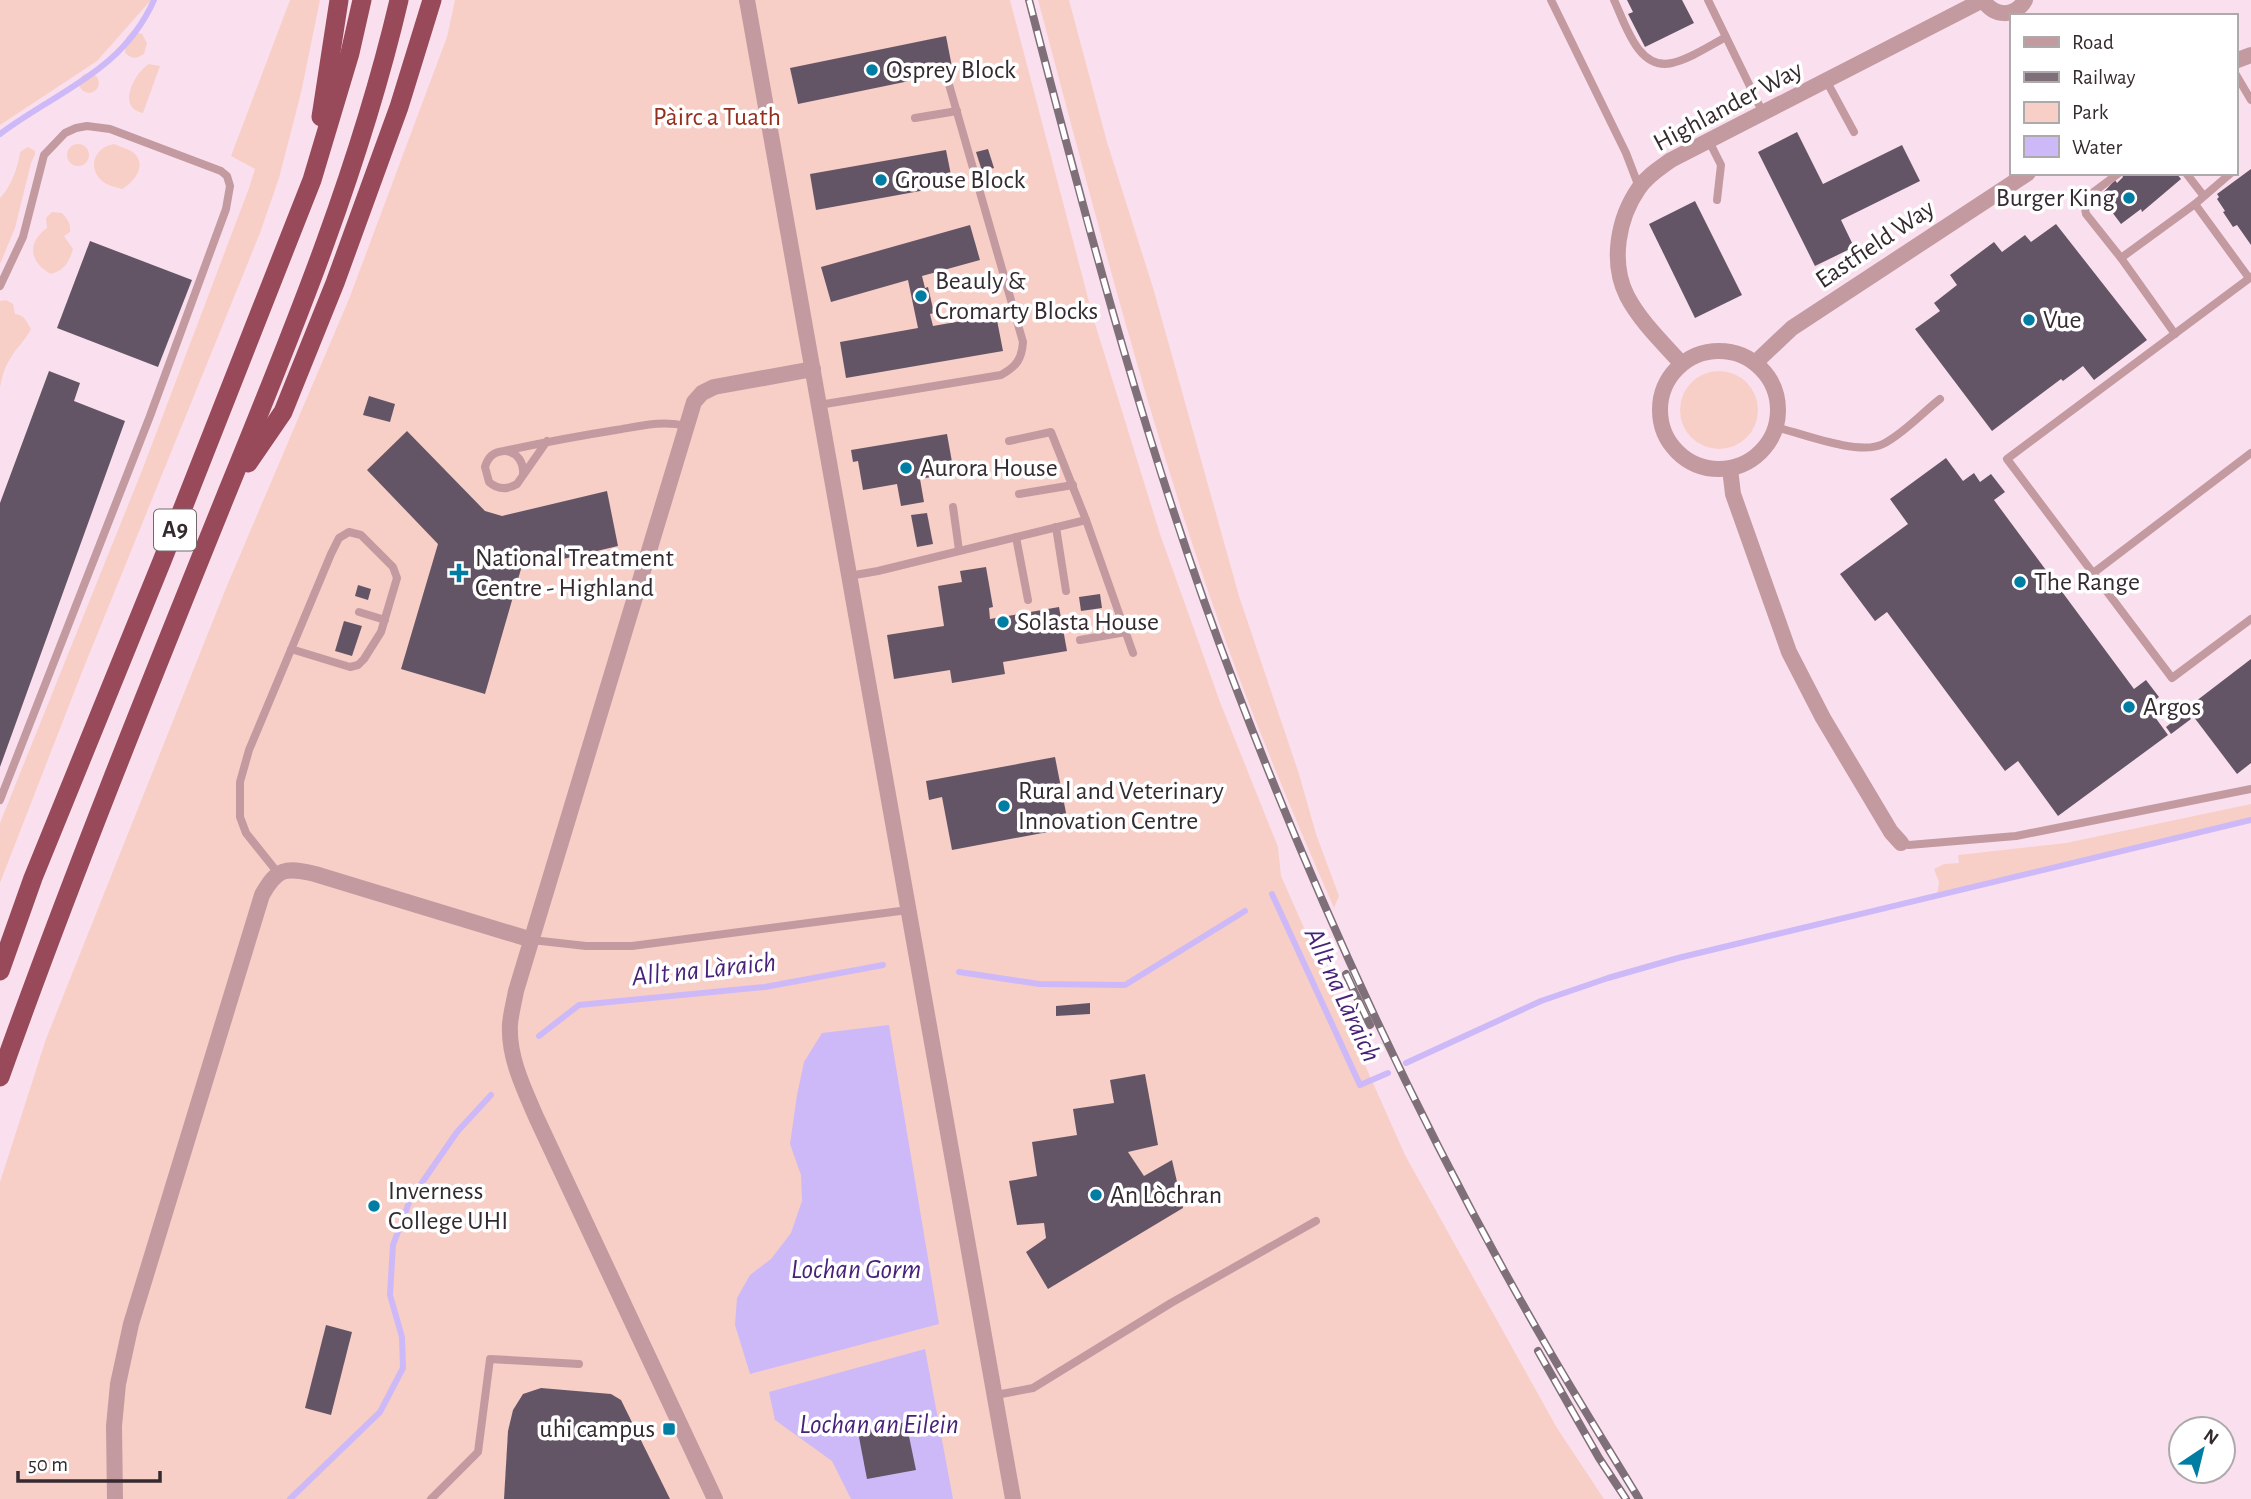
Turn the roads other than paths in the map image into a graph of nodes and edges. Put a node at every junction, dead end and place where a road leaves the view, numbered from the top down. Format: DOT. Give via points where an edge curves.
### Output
graph roads {
  1 [pos="339,0"];
  2 [pos="362,0"];
  3 [pos="400,0"];
  4 [pos="432,0"];
  5 [pos="747,0"];
  6 [pos="1550,0"];
  7 [pos="1614,0"];
  8 [pos="1708,0"];
  9 [pos="1983,0"];
  10 [pos="2021,9"];
  11 [pos="1726,37"];
  12 [pos="2237,76"];
  13 [pos="948,80"];
  14 [pos="1827,82"];
  15 [pos="2251,100"];
  16 [pos="957,111"];
  17 [pos="1763,113"];
  18 [pos="915,118"];
  19 [pos="1854,132"];
  20 [pos="1709,141"];
  21 [pos="2025,175"];
  22 [pos="2116,175"];
  23 [pos="2188,175"];
  24 [pos="2228,175"];
  25 [pos="312,180"];
  26 [pos="1639,187"];
  27 [pos="2203,195"];
  28 [pos="1717,200"];
  29 [pos="2195,204"];
  30 [pos="2121,258"];
  31 [pos="2250,277"];
  32 [pos="0,286"];
  33 [pos="2175,334"];
  34 [pos="1681,363"];
  35 [pos="1755,363"];
  36 [pos="813,369"];
  37 [pos="1940,399"];
  38 [pos="819,405"];
  39 [pos="687,427"];
  40 [pos="1776,427"];
  41 [pos="547,441"];
  42 [pos="1009,441"];
  43 [pos="503,451"];
  44 [pos="2251,453"];
  45 [pos="1730,469"];
  46 [pos="522,477"];
  47 [pos="1073,485"];
  48 [pos="1020,494"];
  49 [pos="225,497"];
  50 [pos="953,507"];
  51 [pos="1086,520"];
  52 [pos="1056,527"];
  53 [pos="1016,537"];
  54 [pos="960,550"];
  55 [pos="2091,574"];
  56 [pos="849,576"];
  57 [pos="1066,591"];
  58 [pos="1028,600"];
  59 [pos="359,612"];
  60 [pos="2251,619"];
  61 [pos="386,620"];
  62 [pos="1126,632"];
  63 [pos="1080,639"];
  64 [pos="291,649"];
  65 [pos="1133,653"];
  66 [pos="2251,789"];
  67 [pos="0,800"];
  68 [pos="1901,843"];
  69 [pos="278,873"];
  70 [pos="908,910"];
  71 [pos="532,940"];
  72 [pos="0,971"];
  73 [pos="0,1077"];
  74 [pos="1316,1221"];
  75 [pos="579,1364"];
  76 [pos="996,1395"];
  77 [pos="115,1499"];
  78 [pos="432,1499"];
  79 [pos="715,1499"];
  80 [pos="1013,1499"];
  1 -- 25 [label="highway, A9"];
  2 -- 25 [label="highway, A9"];
  3 -- 49 [label="highway, A9" via="336,217"];
  4 -- 49 [label="highway, A9" via="370,190 283,412"];
  5 -- 36 [label="street"];
  6 -- 26 [label="lane"];
  7 -- 11 [label="lane" via="1639,50 1656,63 1674,63"];
  8 -- 11 [label="lane"];
  9 -- 10 [label="street" via="1994,12"];
  9 -- 14 [label="street, Highlander Way"];
  11 -- 17 [label="lane"];
  12 -- 15 [label="lane"];
  13 -- 16 [label="lane"];
  14 -- 17 [label="street, Highlander Way"];
  14 -- 19 [label="lane"];
  16 -- 18 [label="lane"];
  16 -- 38 [label="lane" via="1023,342 1019,361 1002,375"];
  17 -- 20 [label="street, Highlander Way"];
  20 -- 26 [label="street, Highlander Way" via="1671,160"];
  20 -- 28 [label="lane" via="1721,165"];
  21 -- 35 [label="street, Eastfield Way" via="1792,328"];
  22 -- 30 [label="lane" via="2084,204 2086,214"];
  23 -- 27 [label="lane"];
  24 -- 27 [label="lane"];
  25 -- 72 [label="highway, A9"];
  26 -- 34 [label="street, Highlander Way" via="1621,227 1621,276 1637,310"];
  27 -- 29 [label="lane"];
  29 -- 30 [label="lane"];
  29 -- 31 [label="lane"];
  30 -- 33 [label="lane"];
  31 -- 33 [label="lane"];
  32 -- 67 [label="lane" via="23,237 44,155 65,133 87,126 110,129 227,176 226,209 195,296"];
  33 -- 55 [label="lane" via="2007,459"];
  34 -- 35 [label="street" via="1710,351 1726,351"];
  34 -- 45 [label="street" via="1662,390 1660,422 1665,437 1693,464"];
  35 -- 40 [label="street" via="1773,385 1779,413"];
  36 -- 38 [label="street"];
  36 -- 39 [label="street" via="715,387 694,402"];
  37 -- 40 [label="lane" via="1871,449"];
  38 -- 56 [label="street"];
  39 -- 41 [label="lane" via="661,423"];
  39 -- 71 [label="street"];
  40 -- 45 [label="street" via="1766,446 1750,461"];
  41 -- 43 [label="lane"];
  41 -- 46 [label="lane"];
  42 -- 47 [label="lane" via="1051,432"];
  43 -- 46 [label="lane" via="519,458"];
  43 -- 46 [label="lane" via="487,461 489,482 506,489"];
  44 -- 55 [label="lane"];
  45 -- 68 [label="street" via="1733,494 1790,652 1823,718"];
  47 -- 48 [label="lane"];
  47 -- 51 [label="lane"];
  49 -- 73 [label="highway, A9" via="57,918"];
  50 -- 54 [label="lane"];
  51 -- 52 [label="lane"];
  51 -- 62 [label="lane"];
  52 -- 53 [label="lane"];
  52 -- 57 [label="lane"];
  53 -- 54 [label="lane"];
  53 -- 58 [label="lane"];
  54 -- 56 [label="lane"];
  55 -- 60 [label="lane" via="2172,678"];
  56 -- 70 [label="street"];
  59 -- 61 [label="lane"];
  61 -- 64 [label="lane" via="358,665 349,667"];
  61 -- 64 [label="lane" via="397,578 393,567 361,535 349,532 339,538"];
  62 -- 63 [label="lane"];
  62 -- 65 [label="lane"];
  64 -- 69 [label="lane" via="240,782 240,817 246,833"];
  66 -- 68 [label="lane" via="2016,836"];
  69 -- 71 [label="street" via="315,874"];
  69 -- 77 [label="street" via="261,895 131,1324 114,1426"];
  70 -- 71 [label="lane" via="632,946"];
  70 -- 76 [label="street"];
  71 -- 79 [label="street" via="510,1023 520,1080"];
  74 -- 76 [label="lane" via="1033,1388"];
  75 -- 78 [label="lane" via="490,1359 478,1452"];
  76 -- 80 [label="street"];
}
